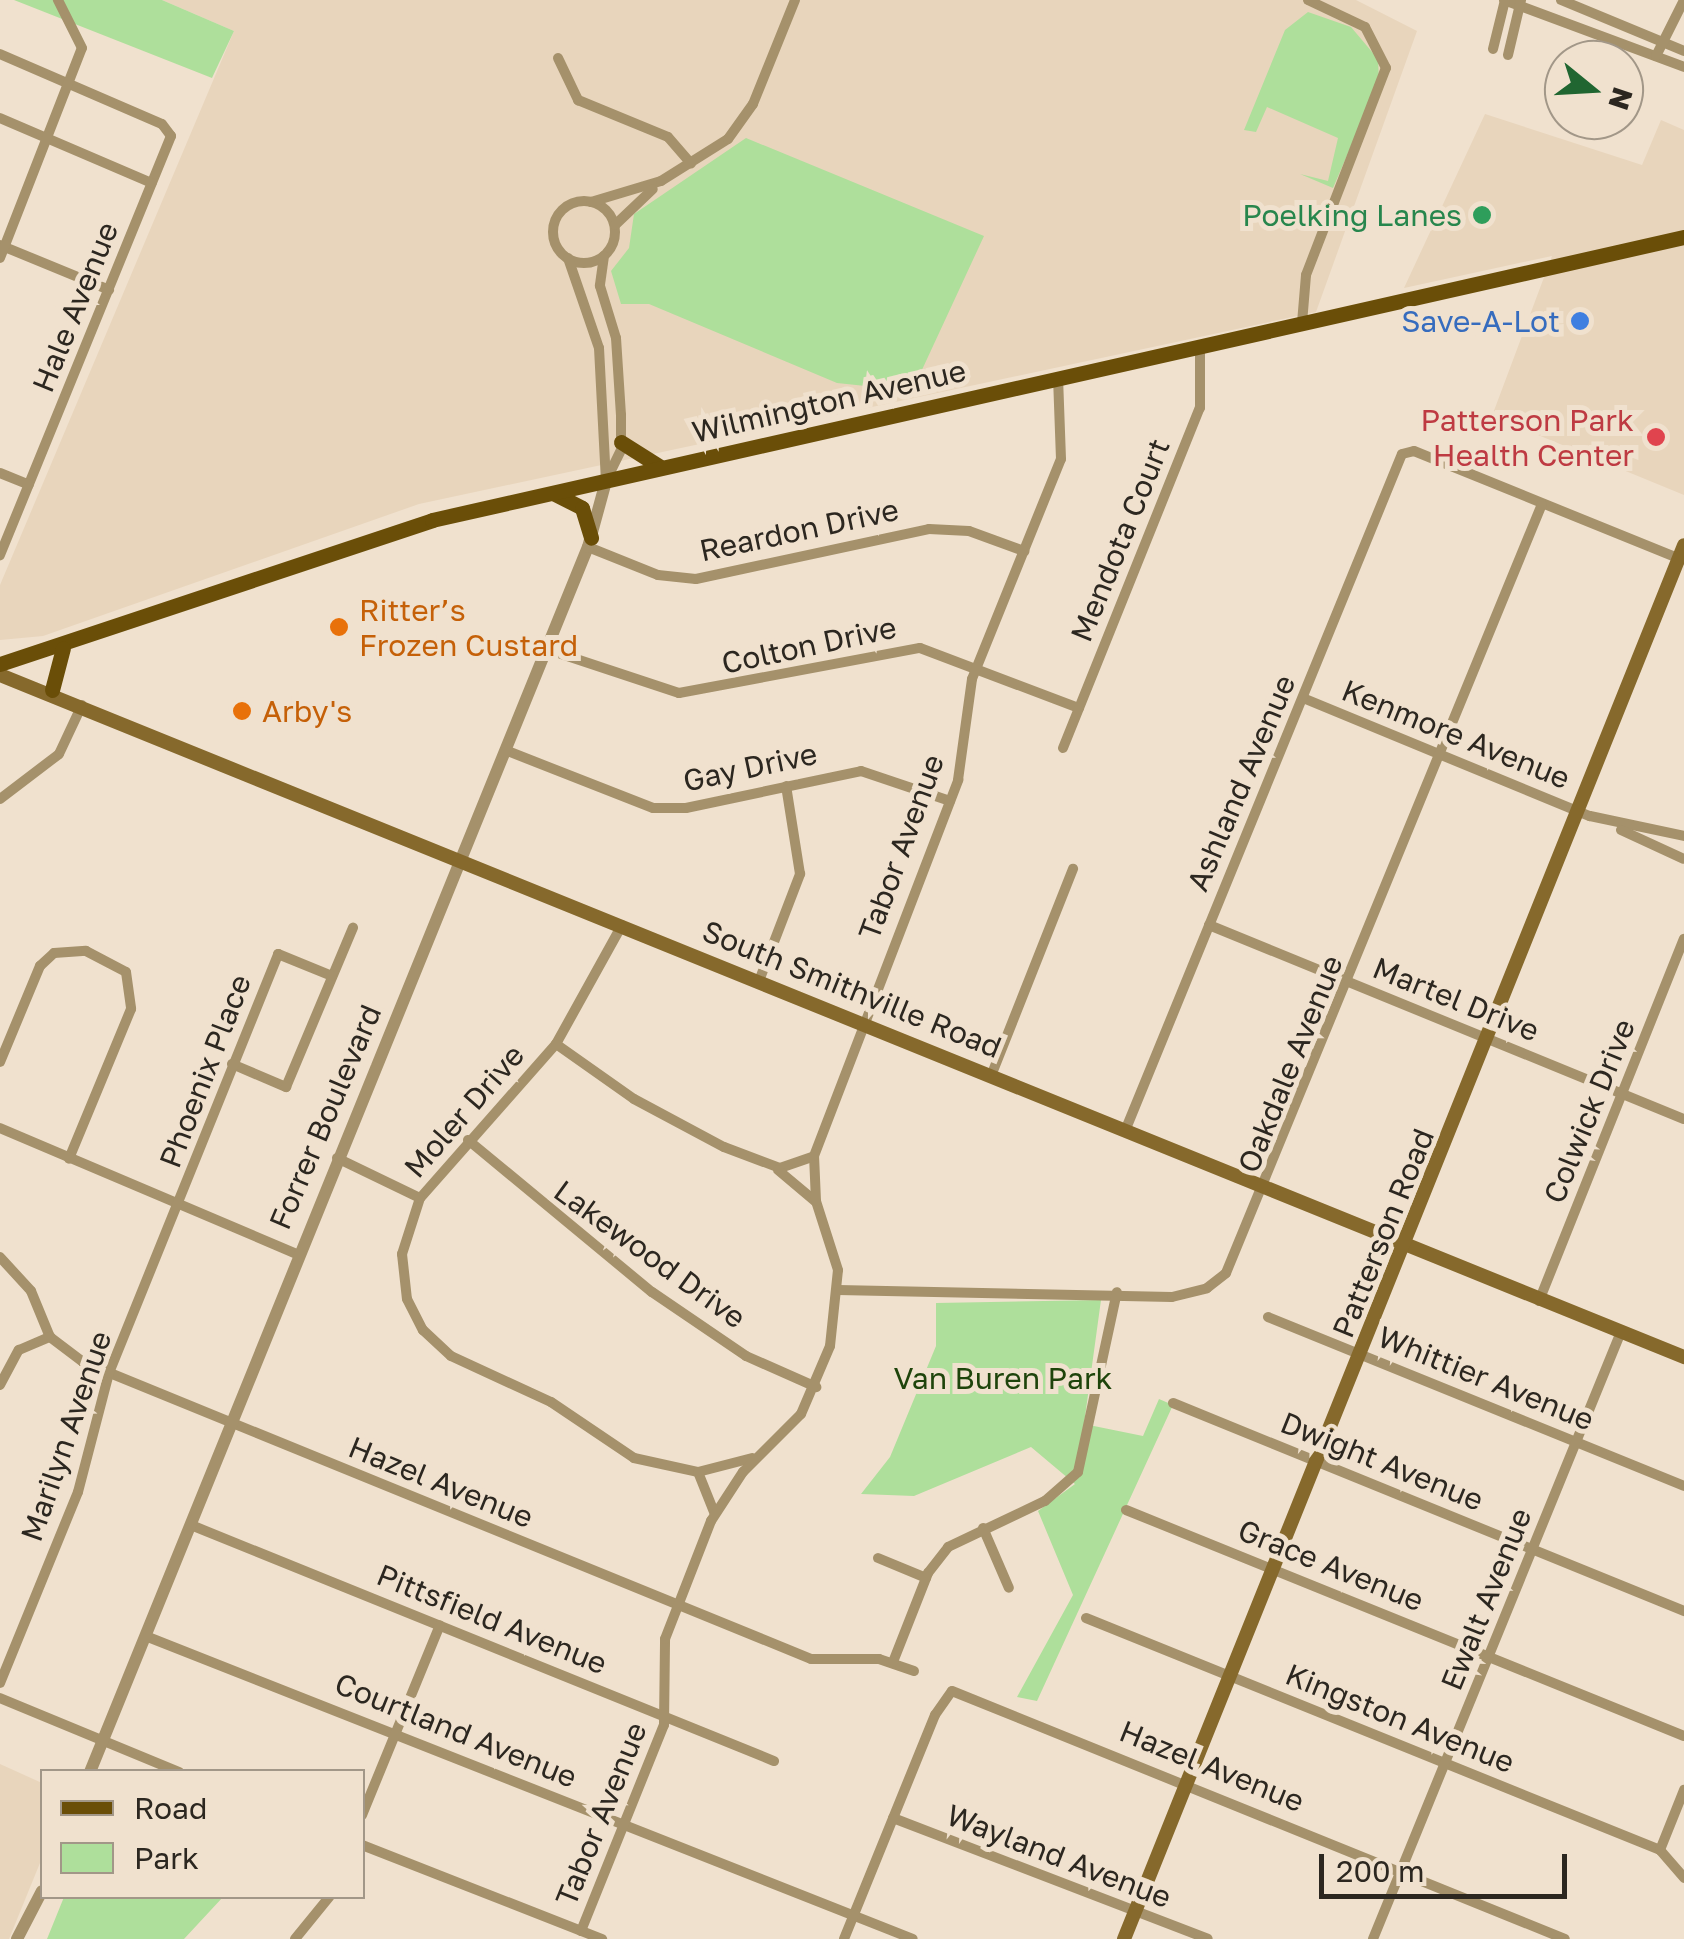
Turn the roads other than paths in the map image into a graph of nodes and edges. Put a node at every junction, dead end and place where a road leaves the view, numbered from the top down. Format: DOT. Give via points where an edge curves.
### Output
graph roads {
  1 [pos="58,0"];
  2 [pos="795,0"];
  3 [pos="1308,0"];
  4 [pos="1505,0"];
  5 [pos="1561,0"];
  6 [pos="1684,0"];
  7 [pos="1521,1"];
  8 [pos="1662,42"];
  9 [pos="1493,49"];
  10 [pos="1684,51"];
  11 [pos="0,54"];
  12 [pos="1508,55"];
  13 [pos="1656,56"];
  14 [pos="558,58"];
  15 [pos="1684,68"];
  16 [pos="72,85"];
  17 [pos="0,118"];
  18 [pos="49,141"];
  19 [pos="691,163"];
  20 [pos="661,181"];
  21 [pos="152,183"];
  22 [pos="591,202"];
  23 [pos="614,225"];
  24 [pos="1684,237"];
  25 [pos="2,250"];
  26 [pos="604,256"];
  27 [pos="568,258"];
  28 [pos="109,290"];
  29 [pos="1302,323"];
  30 [pos="1200,347"];
  31 [pos="1058,377"];
  32 [pos="621,442"];
  33 [pos="663,467"];
  34 [pos="0,473"];
  35 [pos="606,481"];
  36 [pos="30,485"];
  37 [pos="551,493"];
  38 [pos="1542,504"];
  39 [pos="589,542"];
  40 [pos="1024,550"];
  41 [pos="1682,555"];
  42 [pos="0,556"];
  43 [pos="63,648"];
  44 [pos="546,649"];
  45 [pos="0,664"];
  46 [pos="977,666"];
  47 [pos="0,674"];
  48 [pos="52,690"];
  49 [pos="1304,698"];
  50 [pos="83,704"];
  51 [pos="1079,708"];
  52 [pos="1063,748"];
  53 [pos="505,750"];
  54 [pos="1442,755"];
  55 [pos="786,786"];
  56 [pos="0,799"];
  57 [pos="950,801"];
  58 [pos="1586,814"];
  59 [pos="1684,836"];
  60 [pos="1684,859"];
  61 [pos="460,860"];
  62 [pos="1073,869"];
  63 [pos="622,924"];
  64 [pos="1209,925"];
  65 [pos="353,928"];
  66 [pos="1684,939"];
  67 [pos="332,976"];
  68 [pos="759,981"];
  69 [pos="1350,982"];
  70 [pos="864,1024"];
  71 [pos="1490,1040"];
  72 [pos="556,1044"];
  73 [pos="0,1062"];
  74 [pos="232,1064"];
  75 [pos="991,1076"];
  76 [pos="1623,1094"];
  77 [pos="1684,1120"];
  78 [pos="0,1128"];
  79 [pos="1125,1131"];
  80 [pos="468,1140"];
  81 [pos="814,1156"];
  82 [pos="337,1158"];
  83 [pos="70,1159"];
  84 [pos="773,1166"];
  85 [pos="1267,1189"];
  86 [pos="420,1198"];
  87 [pos="816,1202"];
  88 [pos="181,1206"];
  89 [pos="1408,1248"];
  90 [pos="295,1253"];
  91 [pos="0,1257"];
  92 [pos="838,1290"];
  93 [pos="1116,1292"];
  94 [pos="1539,1300"];
  95 [pos="1268,1317"];
  96 [pos="1621,1332"];
  97 [pos="50,1337"];
  98 [pos="1363,1355"];
  99 [pos="1684,1357"];
  100 [pos="109,1373"];
  101 [pos="0,1386"];
  102 [pos="816,1387"];
  103 [pos="1173,1402"];
  104 [pos="228,1420"];
  105 [pos="1577,1442"];
  106 [pos="762,1453"];
  107 [pos="1319,1462"];
  108 [pos="698,1472"];
  109 [pos="1684,1486"];
  110 [pos="1126,1510"];
  111 [pos="713,1517"];
  112 [pos="192,1525"];
  113 [pos="983,1528"];
  114 [pos="1532,1550"];
  115 [pos="878,1558"];
  116 [pos="1275,1569"];
  117 [pos="926,1578"];
  118 [pos="1009,1588"];
  119 [pos="677,1604"];
  120 [pos="1684,1611"];
  121 [pos="1086,1618"];
  122 [pos="440,1625"];
  123 [pos="148,1636"];
  124 [pos="1489,1656"];
  125 [pos="892,1662"];
  126 [pos="914,1671"];
  127 [pos="1232,1676"];
  128 [pos="0,1683"];
  129 [pos="0,1698"];
  130 [pos="665,1718"];
  131 [pos="396,1733"];
  132 [pos="1684,1736"];
  133 [pos="104,1741"];
  134 [pos="774,1761"];
  135 [pos="1446,1763"];
  136 [pos="91,1769"];
  137 [pos="172,1769"];
  138 [pos="1188,1783"];
  139 [pos="1684,1790"];
  140 [pos="365,1808"];
  141 [pos="893,1818"];
  142 [pos="625,1824"];
  143 [pos="365,1846"];
  144 [pos="1660,1850"];
  145 [pos="1402,1870"];
  146 [pos="1684,1878"];
  147 [pos="40,1895"];
  148 [pos="40,1897"];
  149 [pos="328,1899"];
  150 [pos="1135,1913"];
  151 [pos="854,1915"];
  152 [pos="581,1931"];
  153 [pos="18,1939"];
  154 [pos="26,1939"];
  155 [pos="295,1939"];
  156 [pos="602,1939"];
  157 [pos="844,1939"];
  158 [pos="913,1939"];
  159 [pos="1124,1939"];
  160 [pos="1208,1939"];
  161 [pos="1372,1939"];
  162 [pos="1565,1939"];
  1 -- 16 [label="street" via="82,48"];
  2 -- 19 [label="street, Forrer Boulevard" via="744,120"];
  3 -- 29 [label="street" via="1354,20 1381,46 1385,84 1306,275"];
  4 -- 7 [label="street"];
  4 -- 9 [label="street"];
  5 -- 8 [label="street"];
  6 -- 8 [label="street"];
  7 -- 12 [label="street"];
  7 -- 13 [label="street"];
  8 -- 10 [label="street"];
  8 -- 13 [label="street"];
  11 -- 16 [label="street"];
  13 -- 15 [label="street"];
  14 -- 19 [label="street" via="578,100 668,138"];
  16 -- 18 [label="street"];
  16 -- 21 [label="street, Hale Avenue" via="170,132"];
  17 -- 18 [label="street"];
  18 -- 21 [label="street"];
  18 -- 25 [label="street"];
  19 -- 20 [label="street, Forrer Boulevard"];
  20 -- 22 [label="street, Forrer Boulevard"];
  20 -- 23 [label="street, Forrer Boulevard"];
  21 -- 28 [label="street, Hale Avenue"];
  22 -- 23 [label="street"];
  22 -- 27 [label="street, Forrer Boulevard" via="573,204 555,222 555,243"];
  23 -- 26 [label="street, Forrer Boulevard"];
  24 -- 29 [label="main road, Wilmington Avenue"];
  25 -- 28 [label="street"];
  26 -- 27 [label="street" via="584,263"];
  26 -- 32 [label="street, Forrer Boulevard" via="599,271 616,338"];
  27 -- 35 [label="street, Forrer Boulevard" via="599,348"];
  28 -- 36 [label="street, Hale Avenue"];
  29 -- 30 [label="main road, Wilmington Avenue"];
  30 -- 31 [label="main road, Wilmington Avenue"];
  30 -- 51 [label="street, Mendota Court" via="1200,408"];
  31 -- 33 [label="main road, Wilmington Avenue"];
  31 -- 40 [label="street, Tabor Avenue" via="1064,446"];
  32 -- 33 [label="main road"];
  32 -- 35 [label="street, Forrer Boulevard"];
  33 -- 35 [label="main road, Wilmington Avenue"];
  34 -- 36 [label="street"];
  35 -- 37 [label="main road, Wilmington Avenue"];
  35 -- 39 [label="street, Forrer Boulevard"];
  36 -- 42 [label="street, Hale Avenue"];
  37 -- 39 [label="main road" via="582,508"];
  37 -- 43 [label="main road, Wilmington Avenue" via="385,533"];
  38 -- 41 [label="street"];
  38 -- 49 [label="street, Ashland Avenue" via="1414,450 1402,454"];
  38 -- 54 [label="street, Oakdale Avenue"];
  39 -- 40 [label="street, Reardon Drive" via="658,575 696,579 929,529 968,532"];
  39 -- 44 [label="street, Forrer Boulevard"];
  40 -- 46 [label="street, Tabor Avenue"];
  41 -- 58 [label="main road, Patterson Road"];
  43 -- 45 [label="main road, Wilmington Avenue"];
  43 -- 48 [label="main road"];
  44 -- 46 [label="street, Colton Drive" via="680,694 894,649 931,650"];
  44 -- 53 [label="street, Forrer Boulevard"];
  46 -- 51 [label="street, Colton Drive"];
  46 -- 57 [label="street, Tabor Avenue"];
  47 -- 48 [label="main road, South Smithville Road"];
  48 -- 50 [label="main road, South Smithville Road"];
  49 -- 54 [label="street, Kenmore Avenue"];
  49 -- 64 [label="street, Ashland Avenue"];
  50 -- 56 [label="street" via="59,754"];
  50 -- 61 [label="main road, South Smithville Road"];
  51 -- 52 [label="street, Mendota Court"];
  53 -- 55 [label="street, Gay Drive" via="653,808"];
  53 -- 61 [label="street, Forrer Boulevard"];
  54 -- 58 [label="street, Kenmore Avenue"];
  54 -- 69 [label="street, Oakdale Avenue"];
  55 -- 57 [label="street, Gay Drive" via="861,772"];
  55 -- 68 [label="street" via="800,874"];
  57 -- 70 [label="street, Tabor Avenue"];
  58 -- 59 [label="street, Kenmore Avenue"];
  58 -- 60 [label="street, Kenmore Avenue"];
  58 -- 71 [label="main road, Patterson Road"];
  61 -- 63 [label="main road, South Smithville Road"];
  61 -- 82 [label="street, Forrer Boulevard"];
  62 -- 75 [label="street"];
  63 -- 68 [label="main road, South Smithville Road"];
  63 -- 72 [label="street, Moler Drive"];
  64 -- 69 [label="street, Martel Drive"];
  64 -- 79 [label="street, Ashland Avenue"];
  65 -- 67 [label="street"];
  66 -- 76 [label="street, Colwick Drive"];
  67 -- 74 [label="street, Phoenix Place" via="278,954"];
  67 -- 74 [label="street" via="286,1087"];
  68 -- 70 [label="main road, South Smithville Road"];
  69 -- 71 [label="street, Martel Drive"];
  69 -- 85 [label="street, Oakdale Avenue"];
  70 -- 75 [label="main road, South Smithville Road"];
  70 -- 81 [label="street, Tabor Avenue"];
  71 -- 76 [label="street, Martel Drive"];
  71 -- 89 [label="main road, Patterson Road"];
  72 -- 80 [label="street, Moler Drive"];
  72 -- 84 [label="street" via="656,1112"];
  73 -- 83 [label="street" via="40,966 57,951 109,960 126,972 134,993"];
  74 -- 88 [label="street, Phoenix Place"];
  75 -- 79 [label="main road, South Smithville Road"];
  76 -- 77 [label="street, Martel Drive"];
  76 -- 94 [label="street, Colwick Drive"];
  78 -- 83 [label="street"];
  79 -- 85 [label="main road, South Smithville Road"];
  80 -- 86 [label="street, Moler Drive"];
  80 -- 102 [label="street, Lakewood Drive" via="652,1292 746,1356"];
  81 -- 84 [label="street"];
  81 -- 87 [label="street, Tabor Avenue"];
  82 -- 86 [label="street"];
  82 -- 90 [label="street, Forrer Boulevard"];
  83 -- 88 [label="street"];
  84 -- 87 [label="street"];
  85 -- 89 [label="main road, South Smithville Road"];
  85 -- 93 [label="street, Oakdale Avenue" via="1241,1251 1217,1282 1184,1296"];
  86 -- 108 [label="street, Moler Drive" via="404,1237 402,1271 407,1299 432,1341 551,1402 634,1458"];
  87 -- 92 [label="street, Tabor Avenue"];
  88 -- 90 [label="street"];
  88 -- 100 [label="street, Marilyn Avenue"];
  89 -- 94 [label="main road, South Smithville Road"];
  89 -- 98 [label="main road, Patterson Road"];
  90 -- 104 [label="street, Forrer Boulevard"];
  91 -- 97 [label="street" via="31,1292"];
  92 -- 93 [label="street, Oakdale Avenue"];
  92 -- 102 [label="street, Tabor Avenue"];
  93 -- 113 [label="street" via="1091,1442 1078,1472 1046,1501"];
  94 -- 96 [label="main road, South Smithville Road"];
  95 -- 98 [label="street, Whittier Avenue"];
  96 -- 99 [label="main road, South Smithville Road"];
  96 -- 105 [label="street, Ewalt Avenue"];
  97 -- 100 [label="street, Hazel Avenue"];
  97 -- 101 [label="street" via="19,1350"];
  98 -- 105 [label="street, Whittier Avenue"];
  98 -- 107 [label="main road, Patterson Road"];
  100 -- 104 [label="street, Hazel Avenue"];
  100 -- 128 [label="street, Marilyn Avenue" via="78,1492"];
  102 -- 106 [label="street, Tabor Avenue"];
  103 -- 107 [label="street, Dwight Avenue"];
  104 -- 112 [label="street, Forrer Boulevard"];
  104 -- 119 [label="street, Hazel Avenue"];
  105 -- 109 [label="street, Whittier Avenue"];
  105 -- 114 [label="street, Ewalt Avenue"];
  106 -- 108 [label="street"];
  106 -- 111 [label="street, Tabor Avenue"];
  107 -- 114 [label="street, Dwight Avenue"];
  107 -- 116 [label="main road, Patterson Road"];
  108 -- 111 [label="street"];
  110 -- 116 [label="street, Grace Avenue"];
  111 -- 119 [label="street, Tabor Avenue"];
  112 -- 122 [label="street, Pittsfield Avenue"];
  112 -- 123 [label="street, Forrer Boulevard"];
  113 -- 117 [label="street" via="948,1547"];
  113 -- 118 [label="street"];
  114 -- 120 [label="street, Dwight Avenue"];
  114 -- 124 [label="street, Ewalt Avenue"];
  115 -- 117 [label="street"];
  116 -- 124 [label="street, Grace Avenue"];
  116 -- 127 [label="main road, Patterson Road"];
  117 -- 125 [label="street"];
  119 -- 125 [label="street, Hazel Avenue" via="811,1659"];
  119 -- 130 [label="street, Tabor Avenue" via="664,1652"];
  121 -- 127 [label="street, Kingston Avenue"];
  122 -- 130 [label="street, Pittsfield Avenue"];
  122 -- 131 [label="street"];
  123 -- 131 [label="street, Courtland Avenue"];
  123 -- 133 [label="street, Forrer Boulevard"];
  124 -- 132 [label="street, Grace Avenue"];
  124 -- 135 [label="street, Ewalt Avenue"];
  125 -- 126 [label="street, Hazel Avenue"];
  127 -- 135 [label="street, Kingston Avenue"];
  127 -- 138 [label="main road, Patterson Road"];
  129 -- 133 [label="street"];
  130 -- 134 [label="street, Pittsfield Avenue"];
  130 -- 142 [label="street, Tabor Avenue"];
  131 -- 140 [label="street"];
  131 -- 142 [label="street, Courtland Avenue"];
  133 -- 136 [label="street, Forrer Boulevard"];
  133 -- 137 [label="street"];
  135 -- 144 [label="street, Kingston Avenue"];
  135 -- 145 [label="street, Ewalt Avenue"];
  138 -- 141 [label="street, Hazel Avenue" via="948,1692"];
  138 -- 145 [label="street, Hazel Avenue"];
  138 -- 150 [label="main road, Patterson Road"];
  139 -- 144 [label="street"];
  141 -- 150 [label="street, Wayland Avenue"];
  141 -- 151 [label="street"];
  142 -- 151 [label="street, Courtland Avenue"];
  142 -- 152 [label="street, Tabor Avenue"];
  143 -- 152 [label="street"];
  144 -- 146 [label="street, Kingston Avenue"];
  145 -- 161 [label="street, Ewalt Avenue"];
  145 -- 162 [label="street, Hazel Avenue"];
  147 -- 153 [label="street"];
  148 -- 154 [label="street"];
  149 -- 155 [label="street"];
  150 -- 159 [label="main road, Patterson Road"];
  150 -- 160 [label="street, Wayland Avenue"];
  151 -- 157 [label="street"];
  151 -- 158 [label="street, Courtland Avenue"];
  152 -- 156 [label="street"];
}
